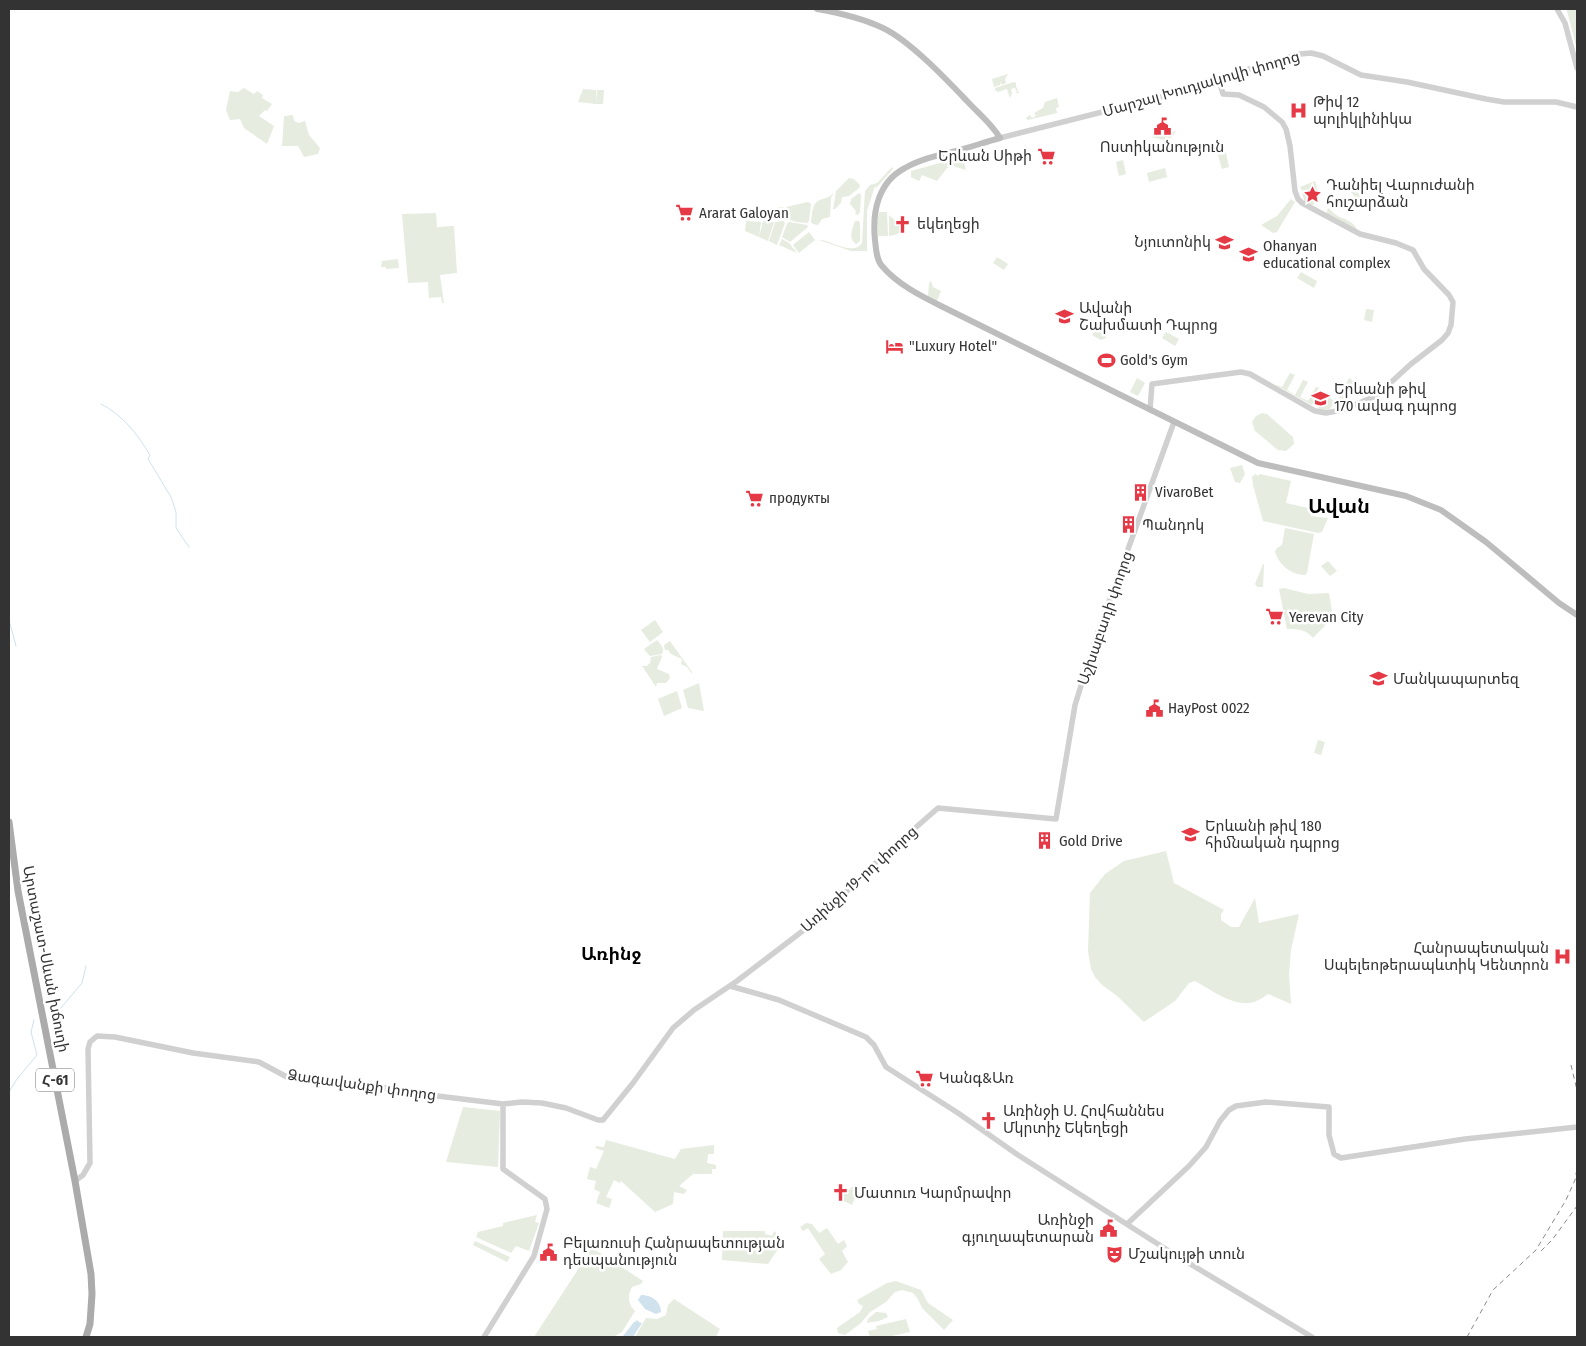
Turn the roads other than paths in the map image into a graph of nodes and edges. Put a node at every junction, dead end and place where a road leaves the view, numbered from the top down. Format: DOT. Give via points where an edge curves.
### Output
graph roads {
  1 [pos="817,9"];
  2 [pos="1557,9"];
  3 [pos="1577,68"];
  4 [pos="1219,80"];
  5 [pos="1577,107"];
  6 [pos="1000,138"];
  7 [pos="1150,410"];
  8 [pos="1174,422"];
  9 [pos="1577,615"];
  10 [pos="938,808"];
  11 [pos="9,822"];
  12 [pos="730,986"];
  13 [pos="503,1104"];
  14 [pos="603,1120"];
  15 [pos="1577,1127"];
  16 [pos="75,1181"];
  17 [pos="1127,1224"];
  18 [pos="86,1337"];
  19 [pos="484,1337"];
  20 [pos="1312,1337"];
  1 -- 6 [label="main road" via="844,14 891,33 957,91"];
  2 -- 3 [label="street" via="1565,23"];
  4 -- 5 [label="street, Մարշալ Խուդյակովի փողոց" via="1311,53 1361,75 1504,102 1556,102"];
  4 -- 6 [label="street, Մարշալ Խուդյակովի փողոց"];
  4 -- 7 [label="street" via="1223,94 1239,95 1264,107 1282,122 1290,146 1298,199 1360,234 1413,250 1424,269 1453,302 1451,325 1442,340 1376,396 1342,410 1315,411 1241,372 1152,384"];
  6 -- 7 [label="main road" via="935,156 905,168 890,179 878,200 873,223 881,264 899,282 923,297"];
  7 -- 8 [label="main road"];
  8 -- 9 [label="main road" via="1258,463 1406,496 1441,510"];
  8 -- 10 [label="street, Աշխաբադի փողոց" via="1075,704 1056,819"];
  10 -- 12 [label="street, Առինջի 19-րդ փողոց" via="818,920"];
  11 -- 16 [label="main road, Արտաշատ-Սևան խճուղի / Հ-61" via="18,891"];
  12 -- 14 [label="street, Առինջի 19-րդ փողոց" via="673,1028"];
  12 -- 17 [label="street" via="779,1000 866,1037 884,1065"];
  13 -- 14 [label="street, Ձագավանքի փողոց" via="542,1103"];
  13 -- 16 [label="street, Ձագավանքի փողոց" via="353,1082 287,1077 260,1062 98,1036 90,1042 88,1049 90,1163"];
  13 -- 19 [label="street" via="503,1170 545,1199 547,1209 534,1256"];
  15 -- 17 [label="street" via="1465,1139 1342,1158 1334,1154 1329,1135 1329,1107 1266,1102 1236,1106 1220,1121 1206,1147"];
  16 -- 18 [label="main road, Արտաշատ-Սևան խճուղի / Հ-61" via="91,1274 90,1324"];
  17 -- 20 [label="street"];
}
